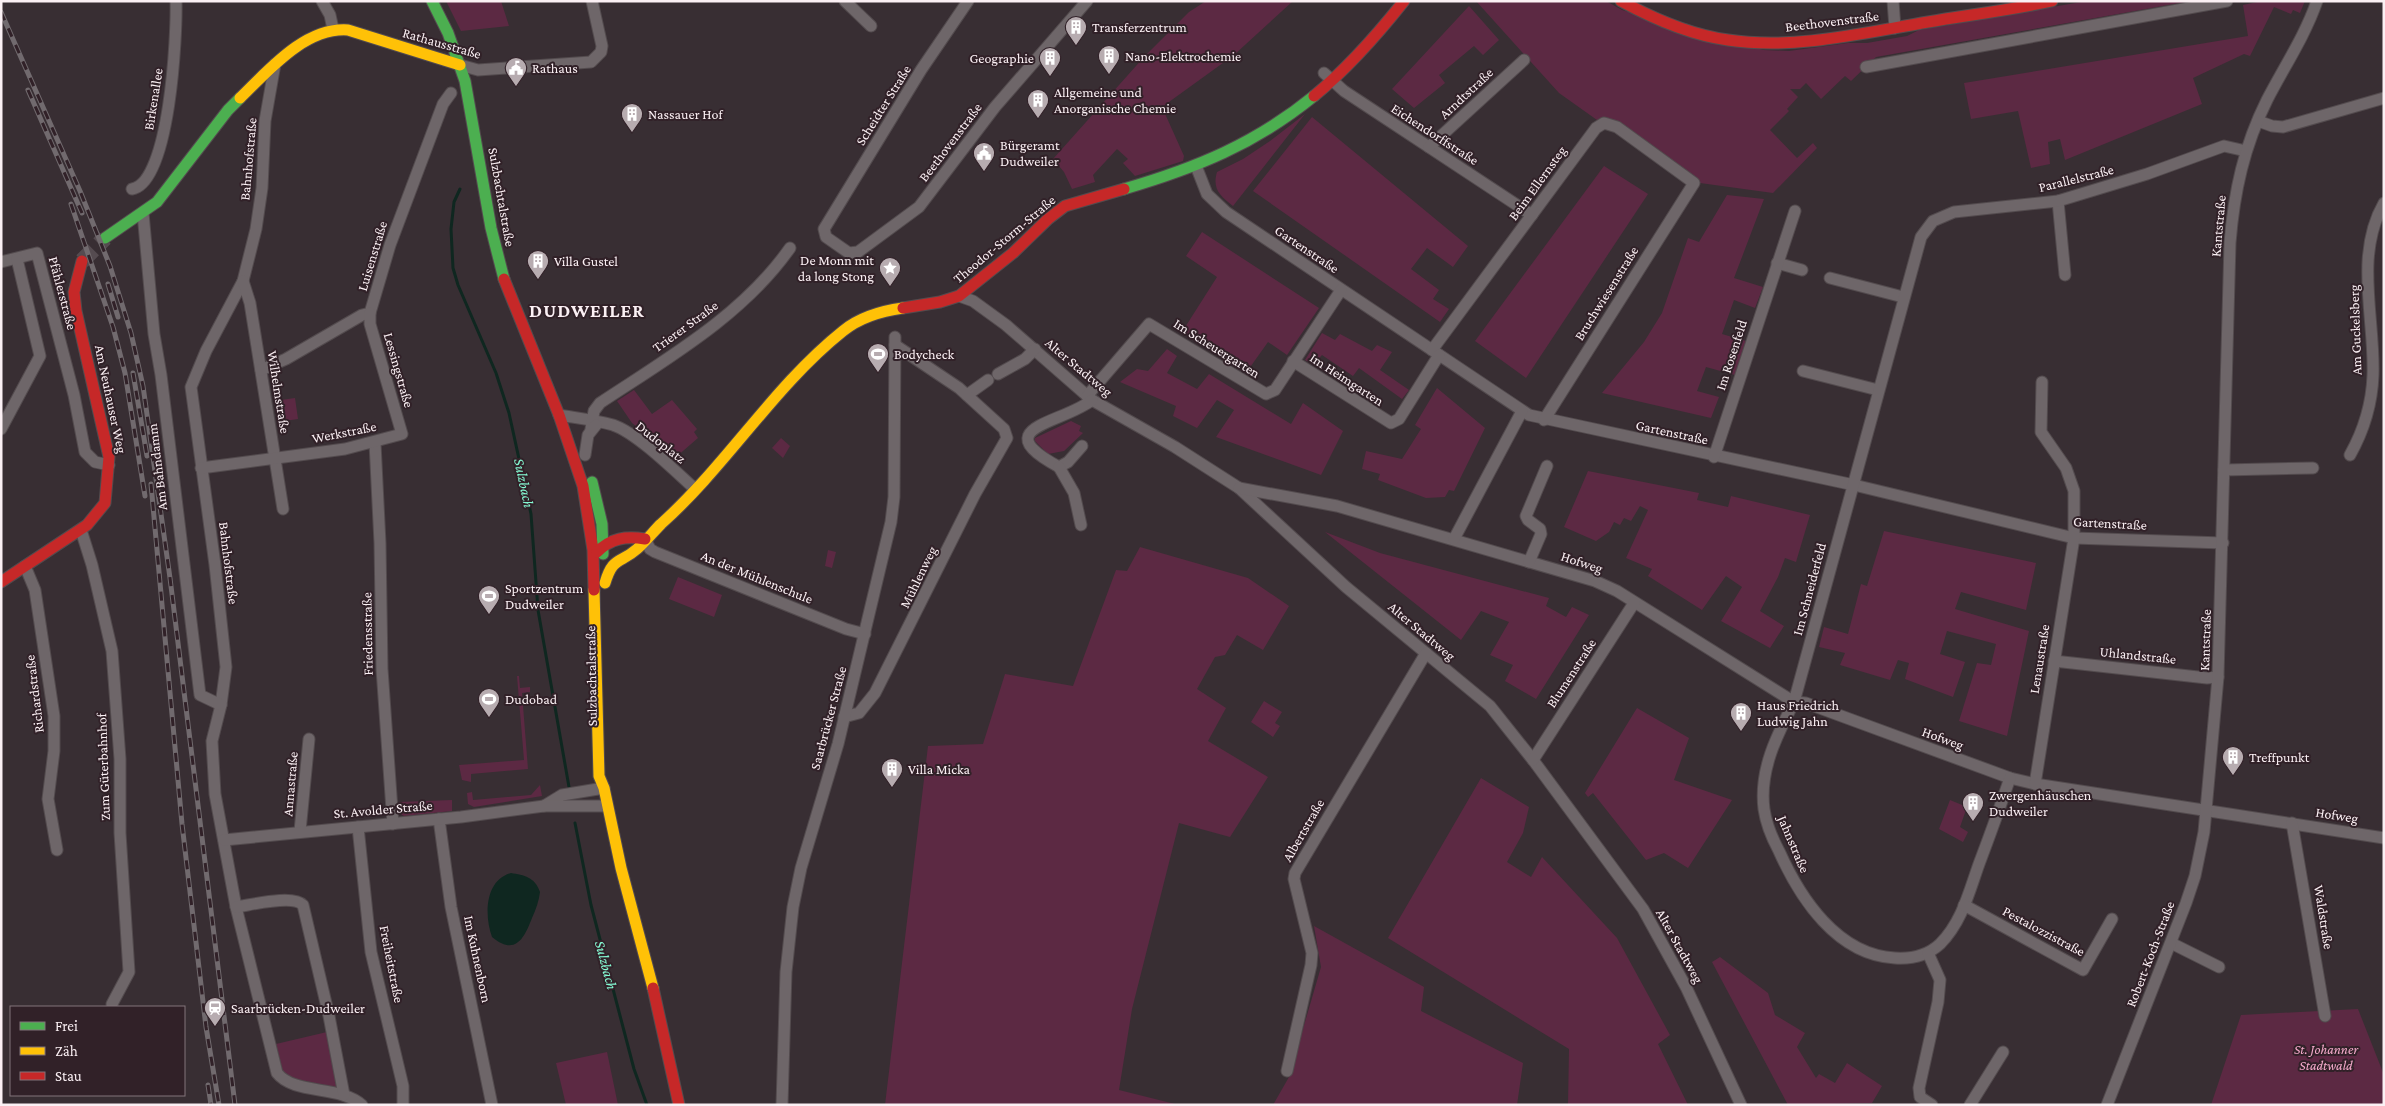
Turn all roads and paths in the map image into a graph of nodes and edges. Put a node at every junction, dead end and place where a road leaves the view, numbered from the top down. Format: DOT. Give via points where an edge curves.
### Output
graph roads {
  1 [pos="176,1"];
  2 [pos="322,1"];
  3 [pos="432,1"];
  4 [pos="592,1"];
  5 [pos="845,1"];
  6 [pos="968,1"];
  7 [pos="1087,1"];
  8 [pos="1392,1"];
  9 [pos="1404,1"];
  10 [pos="1620,1"];
  11 [pos="1894,1"];
  12 [pos="2052,1"];
  13 [pos="2227,1"];
  14 [pos="2317,1"];
  15 [pos="871,26"];
  16 [pos="1895,28"];
  17 [pos="333,30"];
  18 [pos="1524,60"];
  19 [pos="275,64"];
  20 [pos="460,65"];
  21 [pos="1866,67"];
  22 [pos="1328,77"];
  23 [pos="451,93"];
  24 [pos="2384,98"];
  25 [pos="2258,121"];
  26 [pos="1429,147"];
  27 [pos="2246,151"];
  28 [pos="1196,166"];
  29 [pos="1694,183"];
  30 [pos="132,188"];
  31 [pos="2058,201"];
  32 [pos="2384,203"];
  33 [pos="1794,211"];
  34 [pos="143,213"];
  35 [pos="1532,215"];
  36 [pos="826,226"];
  37 [pos="105,238"];
  38 [pos="790,248"];
  39 [pos="17,259"];
  40 [pos="82,261"];
  41 [pos="1,262"];
  42 [pos="1777,263"];
  43 [pos="1802,270"];
  44 [pos="2065,275"];
  45 [pos="1830,278"];
  46 [pos="243,280"];
  47 [pos="1341,290"];
  48 [pos="959,296"];
  49 [pos="1904,297"];
  50 [pos="370,314"];
  51 [pos="1035,349"];
  52 [pos="1435,353"];
  53 [pos="1293,361"];
  54 [pos="261,370"];
  55 [pos="1803,371"];
  56 [pos="998,374"];
  57 [pos="988,380"];
  58 [pos="2042,382"];
  59 [pos="1878,390"];
  60 [pos="967,395"];
  61 [pos="1090,398"];
  62 [pos="1522,411"];
  63 [pos="563,416"];
  64 [pos="1544,420"];
  65 [pos="591,425"];
  66 [pos="1,429"];
  67 [pos="402,434"];
  68 [pos="375,443"];
  69 [pos="1082,446"];
  70 [pos="579,454"];
  71 [pos="2350,455"];
  72 [pos="1714,456"];
  73 [pos="275,459"];
  74 [pos="109,465"];
  75 [pos="1547,466"];
  76 [pos="1058,467"];
  77 [pos="201,468"];
  78 [pos="2313,468"];
  79 [pos="2224,470"];
  80 [pos="1854,485"];
  81 [pos="1239,488"];
  82 [pos="695,489"];
  83 [pos="284,509"];
  84 [pos="602,524"];
  85 [pos="1081,525"];
  86 [pos="590,528"];
  87 [pos="81,530"];
  88 [pos="619,538"];
  89 [pos="2074,538"];
  90 [pos="645,539"];
  91 [pos="1454,539"];
  92 [pos="2222,543"];
  93 [pos="603,546"];
  94 [pos="624,557"];
  95 [pos="593,560"];
  96 [pos="1529,562"];
  97 [pos="24,566"];
  98 [pos="1,582"];
  99 [pos="605,583"];
  100 [pos="1634,602"];
  101 [pos="865,634"];
  102 [pos="1426,653"];
  103 [pos="2054,661"];
  104 [pos="2218,677"];
  105 [pos="1794,702"];
  106 [pos="221,705"];
  107 [pos="844,717"];
  108 [pos="309,739"];
  109 [pos="1533,760"];
  110 [pos="2010,778"];
  111 [pos="2035,784"];
  112 [pos="604,788"];
  113 [pos="544,806"];
  114 [pos="608,806"];
  115 [pos="2206,810"];
  116 [pos="439,819"];
  117 [pos="2292,823"];
  118 [pos="393,824"];
  119 [pos="358,827"];
  120 [pos="300,831"];
  121 [pos="2384,838"];
  122 [pos="224,840"];
  123 [pos="57,850"];
  124 [pos="1964,906"];
  125 [pos="236,907"];
  126 [pos="2112,919"];
  127 [pos="2171,943"];
  128 [pos="1928,953"];
  129 [pos="2219,967"];
  130 [pos="112,1004"];
  131 [pos="2325,1016"];
  132 [pos="2003,1052"];
  133 [pos="1288,1071"];
  134 [pos="344,1095"];
  135 [pos="404,1102"];
  136 [pos="362,1105"];
  137 [pos="492,1105"];
  138 [pos="679,1105"];
  139 [pos="782,1105"];
  140 [pos="1741,1105"];
  141 [pos="1932,1105"];
  142 [pos="1970,1105"];
  143 [pos="2107,1105"];
  1 -- 30 [label="street, Birkenallee" via="176,33 163,133 147,180 138,188"];
  2 -- 17 [label="street" via="330,15"];
  3 -- 20 [label="street, Sulzbachtalstraße"];
  4 -- 20 [label="street, Rathausstraße" via="601,52 591,62 478,70"];
  5 -- 15 [label="street"];
  6 -- 36 [label="street, Scheidter Straße" via="921,70"];
  7 -- 36 [label="street, Beethovenstraße" via="977,129 930,195 902,221 854,254 826,237"];
  8 -- 22 [label="street, Theodor-Storm-Straße"];
  9 -- 22 [label="street, Theodor-Storm-Straße" via="1364,48"];
  10 -- 16 [label="street, Beethovenstraße" via="1682,28 1745,42 1783,42"];
  11 -- 16 [label="street"];
  12 -- 16 [label="street, Beethovenstraße"];
  13 -- 21 [label="street"];
  14 -- 25 [label="street, Kantstraße"];
  17 -- 19 [label="street" via="312,37"];
  17 -- 20 [label="street, Rathausstraße" via="348,30"];
  18 -- 26 [label="street, Arndtstraße"];
  19 -- 34 [label="street" via="228,110 157,202"];
  19 -- 46 [label="street, Bahnhofstraße" via="265,121 262,188 256,229"];
  20 -- 63 [label="street, Sulzbachtalstraße" via="469,98 496,253 506,286 551,396"];
  22 -- 26 [label="street, Eichendorffstraße"];
  22 -- 28 [label="street, Theodor-Storm-Straße" via="1298,109 1231,151"];
  23 -- 50 [label="street, Luisenstraße" via="443,104 390,245"];
  24 -- 25 [label="street" via="2283,127"];
  25 -- 27 [label="street, Kantstraße"];
  26 -- 35 [label="street, Eichendorffstraße"];
  27 -- 31 [label="street, Parallelstraße" via="2224,146 2148,174"];
  27 -- 79 [label="street, Kantstraße" via="2233,203 2230,243"];
  28 -- 47 [label="street, Gartenstraße" via="1207,194 1220,208"];
  28 -- 48 [label="street, Theodor-Storm-Straße" via="1065,206"];
  29 -- 35 [label="street, Beim Ellernsteg" via="1617,127 1604,123 1596,128"];
  29 -- 64 [label="street, Bruchwiesenstraße"];
  31 -- 44 [label="street"];
  31 -- 49 [label="street, Parallelstraße" via="1956,212 1933,221 1921,237"];
  32 -- 71 [label="street, Am Guckelsberg" via="2374,223 2368,247 2372,388 2360,433"];
  33 -- 42 [label="street, Im Rosenfeld"];
  34 -- 37 [label="street"];
  34 -- 106 [label="street, Am Bahndamm" via="154,334 162,375 200,695"];
  35 -- 52 [label="street, Beim Ellernsteg"];
  38 -- 65 [label="street, Trierer Straße" via="765,281 744,301 600,403 594,411"];
  39 -- 41 [label="street"];
  39 -- 66 [label="street" via="40,356"];
  39 -- 74 [label="street, Pfählerstraße" via="37,253 85,452 94,462"];
  40 -- 74 [label="street, Am Neuhauser Weg" via="74,292 76,310"];
  42 -- 43 [label="street"];
  42 -- 72 [label="street, Im Rosenfeld"];
  45 -- 49 [label="street"];
  46 -- 54 [label="street, Wilhelmstraße"];
  46 -- 77 [label="street, Bahnhofstraße" via="191,387"];
  47 -- 52 [label="street, Gartenstraße"];
  47 -- 53 [label="street, Im Scheuergarten"];
  48 -- 51 [label="street, Alter Stadtweg" via="982,307"];
  48 -- 82 [label="street, Theodor-Storm-Straße" via="877,312 844,329 815,355"];
  49 -- 59 [label="street, Parallelstraße"];
  50 -- 54 [label="street, Luisenstraße" via="362,315"];
  50 -- 67 [label="street, Lessingstraße" via="370,324"];
  51 -- 56 [label="street" via="1025,359"];
  51 -- 61 [label="street, Alter Stadtweg"];
  52 -- 53 [label="street, Im Heimgarten" via="1398,419 1391,424"];
  52 -- 62 [label="street, Gartenstraße"];
  53 -- 61 [label="street, Im Scheuergarten" via="1275,390 1266,394 1149,324"];
  54 -- 73 [label="street, Wilhelmstraße"];
  55 -- 59 [label="street"];
  57 -- 60 [label="street"];
  58 -- 89 [label="street, Lenaustraße" via="2041,432 2066,468 2074,491"];
  59 -- 80 [label="street, Parallelstraße"];
  60 -- 101 [label="street, Saarbrücker Straße" via="895,341 894,497 886,548"];
  60 -- 107 [label="street, Mühlenweg" via="1004,429 1008,438 875,692 858,713"];
  61 -- 76 [label="street" via="1082,408 1030,431 1027,443 1032,450"];
  61 -- 81 [label="street, Alter Stadtweg"];
  62 -- 64 [label="street, Gartenstraße"];
  62 -- 91 [label="street"];
  63 -- 65 [label="street"];
  63 -- 70 [label="street, Sulzbachtalstraße"];
  64 -- 72 [label="street, Gartenstraße"];
  65 -- 70 [label="street, Trierer Straße"];
  65 -- 82 [label="street, Dudoplatz" via="605,424 628,434"];
  67 -- 68 [label="street, Werkstraße"];
  68 -- 73 [label="street, Werkstraße"];
  68 -- 118 [label="street, Friedensstraße" via="382,669"];
  69 -- 76 [label="street" via="1068,462"];
  70 -- 84 [label="street, Sulzbachtalstraße"];
  70 -- 86 [label="street, Sulzbachtalstraße"];
  72 -- 80 [label="street, Gartenstraße"];
  73 -- 77 [label="street, Werkstraße"];
  73 -- 83 [label="street, Wilhelmstraße"];
  74 -- 87 [label="street, Am Neuhauser Weg" via="105,503"];
  75 -- 96 [label="street" via="1526,516 1541,534"];
  76 -- 85 [label="street" via="1074,493"];
  77 -- 106 [label="street, Bahnhofstraße" via="226,667"];
  78 -- 79 [label="street"];
  79 -- 92 [label="street, Kantstraße"];
  80 -- 89 [label="street, Gartenstraße"];
  80 -- 105 [label="street, Im Schneiderfeld"];
  81 -- 91 [label="street, Hofweg" via="1337,506"];
  81 -- 102 [label="street, Alter Stadtweg" via="1339,580"];
  82 -- 90 [label="street, Theodor-Storm-Straße"];
  84 -- 88 [label="street"];
  84 -- 93 [label="street, Sulzbachtalstraße"];
  86 -- 93 [label="street"];
  86 -- 95 [label="street, Sulzbachtalstraße"];
  87 -- 97 [label="street, Am Neuhauser Weg"];
  87 -- 130 [label="street, Zum Güterbahnhof" via="112,651 120,759 120,834 129,972"];
  88 -- 90 [label="street"];
  88 -- 93 [label="street"];
  89 -- 92 [label="street, Gartenstraße"];
  89 -- 103 [label="street, Lenaustraße"];
  90 -- 94 [label="street, Theodor-Storm-Straße"];
  90 -- 101 [label="street, An der Mühlenschule" via="650,549 656,552"];
  91 -- 96 [label="street, Hofweg"];
  92 -- 104 [label="street, Kantstraße"];
  93 -- 94 [label="street"];
  93 -- 95 [label="street"];
  93 -- 99 [label="street, Sulzbachtalstraße"];
  94 -- 99 [label="street, Theodor-Storm-Straße" via="609,570"];
  95 -- 112 [label="street, Sulzbachtalstraße" via="599,776"];
  96 -- 100 [label="street, Hofweg" via="1595,581"];
  97 -- 98 [label="street, Am Neuhauser Weg"];
  97 -- 123 [label="street, Richardstraße" via="35,590 54,716 54,751 48,799"];
  99 -- 112 [label="street, Sulzbachtalstraße" via="608,774"];
  100 -- 105 [label="street, Hofweg"];
  100 -- 109 [label="street, Blumenstraße"];
  101 -- 107 [label="street, Saarbrücker Straße"];
  102 -- 109 [label="street, Alter Stadtweg" via="1490,706"];
  102 -- 133 [label="street, Albertstraße" via="1295,872 1312,953"];
  103 -- 104 [label="street, Uhlandstraße"];
  103 -- 111 [label="street, Lenaustraße"];
  104 -- 115 [label="street, Kantstraße"];
  105 -- 110 [label="street, Hofweg" via="1806,703"];
  105 -- 128 [label="street, Jahnstraße" via="1773,744 1763,788 1764,810 1771,836 1792,882 1827,926 1856,947 1886,958 1902,959"];
  106 -- 122 [label="street, Bahnhofstraße" via="212,741 212,763"];
  107 -- 139 [label="street, Saarbrücker Straße" via="793,907 786,972"];
  108 -- 120 [label="street, Annastraße"];
  109 -- 140 [label="street, Alter Stadtweg" via="1643,909 1686,987"];
  110 -- 111 [label="street, Hofweg"];
  110 -- 124 [label="street"];
  111 -- 115 [label="street, Hofweg"];
  112 -- 113 [label="street, St. Avolder Straße" via="562,795"];
  112 -- 114 [label="street, Sulzbachtalstraße"];
  113 -- 114 [label="street, St. Avolder Straße"];
  113 -- 116 [label="street, St. Avolder Straße"];
  114 -- 138 [label="street, Sulzbachtalstraße"];
  115 -- 117 [label="street, Hofweg"];
  115 -- 127 [label="street, Robert-Koch-Straße" via="2195,876"];
  116 -- 118 [label="street, St. Avolder Straße"];
  116 -- 137 [label="street, Im Kuhnenborn" via="452,907"];
  117 -- 121 [label="street, Hofweg"];
  117 -- 131 [label="street, Waldstraße"];
  118 -- 119 [label="street, St. Avolder Straße"];
  119 -- 120 [label="street, St. Avolder Straße"];
  119 -- 135 [label="street, Freiheitstraße" via="371,952 404,1086"];
  120 -- 122 [label="street, St. Avolder Straße"];
  122 -- 125 [label="street, Bahnhofstraße"];
  124 -- 126 [label="street, Pestalozzistraße" via="2084,970"];
  124 -- 128 [label="street" via="1954,928"];
  125 -- 134 [label="street, Bahnhofstraße" via="278,1073 291,1083"];
  125 -- 134 [label="street" via="289,899 303,905"];
  127 -- 129 [label="street"];
  127 -- 143 [label="street, Robert-Koch-Straße"];
  128 -- 141 [label="street" via="1940,980 1918,1088 1920,1097"];
  132 -- 142 [label="street"];
  134 -- 136 [label="street"];
}
